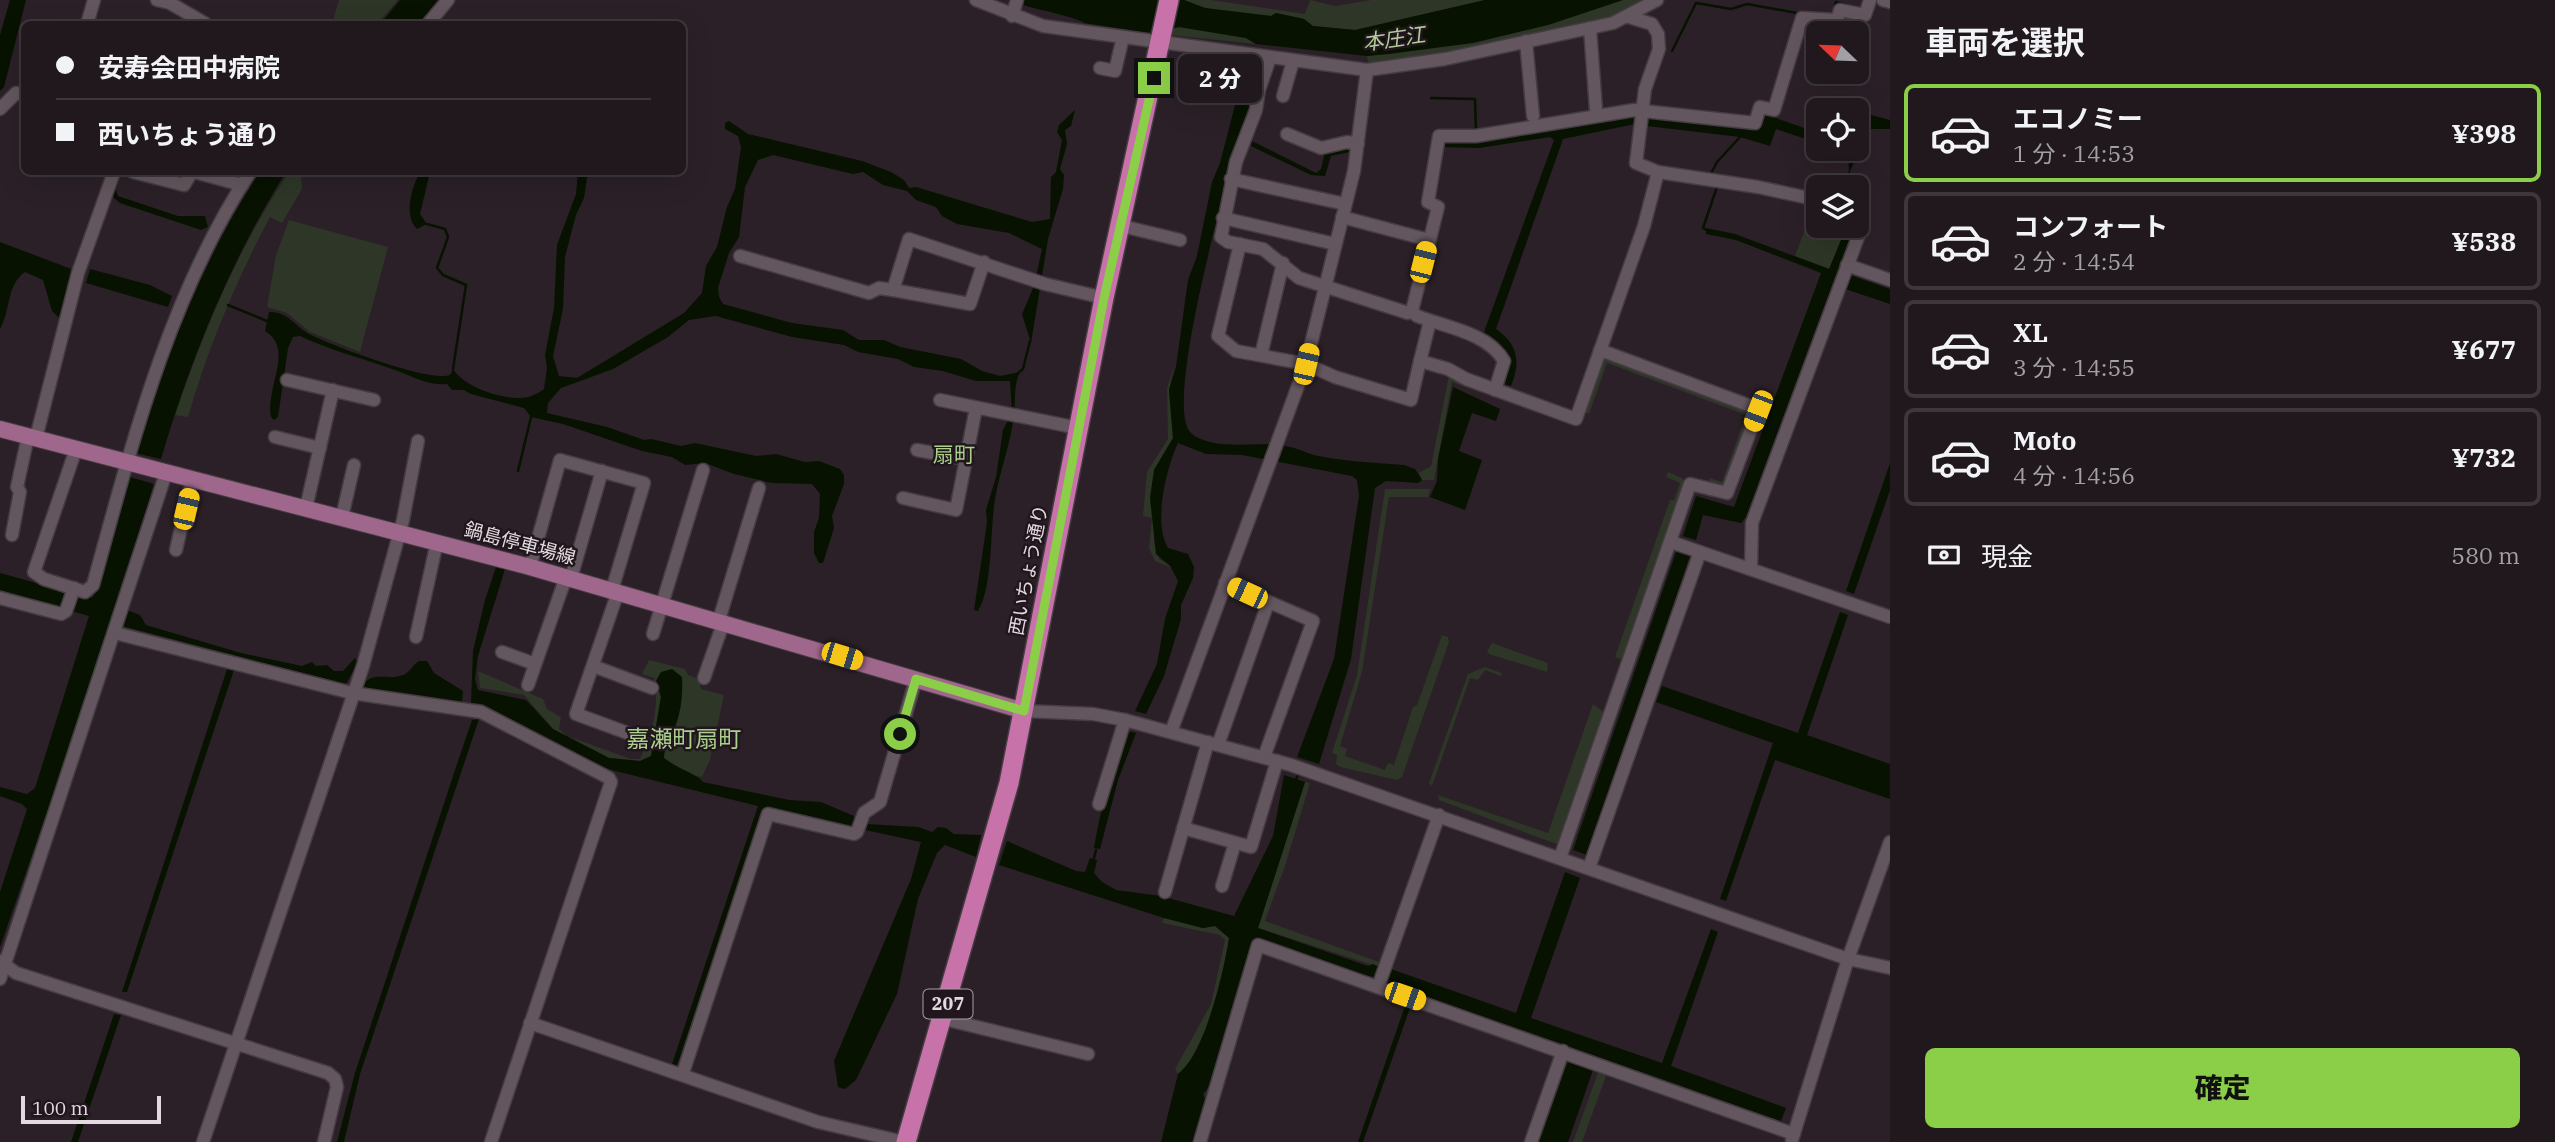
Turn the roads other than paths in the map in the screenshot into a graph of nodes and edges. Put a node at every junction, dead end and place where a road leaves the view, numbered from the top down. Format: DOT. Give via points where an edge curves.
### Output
graph roads {
  1 [pos="94,0"];
  2 [pos="157,0"];
  3 [pos="448,0"];
  4 [pos="976,0"];
  5 [pos="1017,0"];
  6 [pos="1169,0"];
  7 [pos="1657,0"];
  8 [pos="1870,0"];
  9 [pos="1883,0"];
  10 [pos="1890,2"];
  11 [pos="1012,16"];
  12 [pos="1629,17"];
  13 [pos="87,21"];
  14 [pos="201,21"];
  15 [pos="430,21"];
  16 [pos="1590,28"];
  17 [pos="1123,37"];
  18 [pos="1526,41"];
  19 [pos="1161,43"];
  20 [pos="1266,58"];
  21 [pos="1293,61"];
  22 [pos="1100,68"];
  23 [pos="1367,69"];
  24 [pos="21,94"];
  25 [pos="1283,96"];
  26 [pos="0,109"];
  27 [pos="1595,110"];
  28 [pos="1641,110"];
  29 [pos="1533,116"];
  30 [pos="1287,134"];
  31 [pos="1358,147"];
  32 [pos="1658,172"];
  33 [pos="113,175"];
  34 [pos="143,175"];
  35 [pos="191,175"];
  36 [pos="205,175"];
  37 [pos="248,175"];
  38 [pos="1231,179"];
  39 [pos="242,184"];
  40 [pos="1806,197"];
  41 [pos="1343,210"];
  42 [pos="1223,218"];
  43 [pos="1122,226"];
  44 [pos="1858,238"];
  45 [pos="1180,240"];
  46 [pos="1429,240"];
  47 [pos="1240,244"];
  48 [pos="1335,244"];
  49 [pos="740,256"];
  50 [pos="984,262"];
  51 [pos="1283,263"];
  52 [pos="1847,265"];
  53 [pos="1890,280"];
  54 [pos="1324,284"];
  55 [pos="893,290"];
  56 [pos="1104,298"];
  57 [pos="1412,312"];
  58 [pos="1430,321"];
  59 [pos="1600,350"];
  60 [pos="1261,355"];
  61 [pos="1420,361"];
  62 [pos="1306,364"];
  63 [pos="287,380"];
  64 [pos="332,390"];
  65 [pos="1495,390"];
  66 [pos="374,400"];
  67 [pos="940,400"];
  68 [pos="976,408"];
  69 [pos="1078,428"];
  70 [pos="0,429"];
  71 [pos="32,437"];
  72 [pos="275,437"];
  73 [pos="418,441"];
  74 [pos="320,448"];
  75 [pos="76,449"];
  76 [pos="917,450"];
  77 [pos="966,459"];
  78 [pos="126,463"];
  79 [pos="354,465"];
  80 [pos="703,470"];
  81 [pos="602,471"];
  82 [pos="166,473"];
  83 [pos="192,480"];
  84 [pos="759,488"];
  85 [pos="904,498"];
  86 [pos="306,508"];
  87 [pos="342,517"];
  88 [pos="398,531"];
  89 [pos="12,535"];
  90 [pos="437,542"];
  91 [pos="1671,542"];
  92 [pos="176,550"];
  93 [pos="1700,552"];
  94 [pos="530,567"];
  95 [pos="1751,569"];
  96 [pos="568,578"];
  97 [pos="1225,583"];
  98 [pos="73,590"];
  99 [pos="615,591"];
  100 [pos="0,598"];
  101 [pos="1268,603"];
  102 [pos="663,604"];
  103 [pos="1890,617"];
  104 [pos="721,621"];
  105 [pos="115,633"];
  106 [pos="653,634"];
  107 [pos="416,637"];
  108 [pos="502,652"];
  109 [pos="535,664"];
  110 [pos="593,666"];
  111 [pos="704,678"];
  112 [pos="916,679"];
  113 [pos="528,685"];
  114 [pos="652,688"];
  115 [pos="352,693"];
  116 [pos="1024,711"];
  117 [pos="1125,720"];
  118 [pos="1171,732"];
  119 [pos="641,738"];
  120 [pos="1213,743"];
  121 [pos="1270,759"];
  122 [pos="1099,804"];
  123 [pos="1439,815"];
  124 [pos="1183,828"];
  125 [pos="1890,842"];
  126 [pos="1235,843"];
  127 [pos="1559,858"];
  128 [pos="1589,868"];
  129 [pos="1222,886"];
  130 [pos="1165,891"];
  131 [pos="1848,959"];
  132 [pos="2,962"];
  133 [pos="1890,968"];
  134 [pos="0,979"];
  135 [pos="1378,987"];
  136 [pos="944,1018"];
  137 [pos="530,1023"];
  138 [pos="237,1039"];
  139 [pos="1563,1051"];
  140 [pos="1087,1054"];
  141 [pos="683,1073"];
  142 [pos="1793,1138"];
  143 [pos="203,1142"];
  144 [pos="324,1142"];
  145 [pos="491,1142"];
  146 [pos="905,1142"];
  147 [pos="1200,1142"];
  148 [pos="1531,1142"];
  1 -- 13 [label="street"];
  2 -- 14 [label="street"];
  3 -- 15 [label="street"];
  4 -- 11 [label="street"];
  5 -- 11 [label="street"];
  6 -- 19 [label="highway, 西いちょう通り / 207"];
  7 -- 12 [label="street"];
  8 -- 28 [label="street" via="1866,15 1840,10 1837,20 1802,18 1769,109 1760,107 1755,123"];
  9 -- 10 [label="street"];
  11 -- 17 [label="street" via="1042,26"];
  12 -- 16 [label="street"];
  12 -- 28 [label="street" via="1652,24 1658,34 1658,55"];
  16 -- 18 [label="street"];
  16 -- 27 [label="street"];
  17 -- 19 [label="street"];
  17 -- 22 [label="street" via="1115,71"];
  18 -- 23 [label="street" via="1445,59"];
  18 -- 29 [label="street"];
  19 -- 20 [label="street"];
  19 -- 43 [label="highway, 西いちょう通り / 207"];
  20 -- 21 [label="street"];
  20 -- 38 [label="street" via="1256,110"];
  21 -- 23 [label="street"];
  21 -- 25 [label="street"];
  23 -- 31 [label="street"];
  24 -- 26 [label="street"];
  28 -- 32 [label="street" via="1635,159 1640,166"];
  28 -- 46 [label="street" via="1476,136 1439,136 1428,202 1438,207"];
  30 -- 31 [label="street" via="1321,148 1347,142"];
  31 -- 41 [label="street"];
  32 -- 40 [label="street"];
  32 -- 59 [label="street"];
  33 -- 71 [label="street" via="78,273"];
  34 -- 35 [label="street" via="184,186"];
  36 -- 39 [label="street"];
  37 -- 39 [label="street"];
  38 -- 41 [label="street"];
  38 -- 42 [label="street"];
  39 -- 78 [label="street" via="178,307"];
  41 -- 46 [label="street"];
  41 -- 48 [label="street"];
  42 -- 47 [label="street" via="1221,237"];
  42 -- 48 [label="street"];
  43 -- 45 [label="street"];
  43 -- 56 [label="highway, 西いちょう通り / 207"];
  44 -- 52 [label="street"];
  46 -- 57 [label="street"];
  47 -- 51 [label="street" via="1263,249"];
  47 -- 60 [label="street" via="1218,336 1236,351"];
  48 -- 54 [label="street"];
  49 -- 55 [label="street" via="869,293 879,288"];
  50 -- 55 [label="street" via="970,304"];
  50 -- 55 [label="street" via="909,239"];
  50 -- 56 [label="street" via="1045,284"];
  51 -- 54 [label="street" via="1299,278"];
  51 -- 60 [label="street"];
  52 -- 53 [label="street"];
  52 -- 95 [label="street" via="1752,523"];
  54 -- 57 [label="street"];
  54 -- 62 [label="street"];
  56 -- 69 [label="highway, 西いちょう通り / 207"];
  57 -- 58 [label="street"];
  58 -- 61 [label="street"];
  58 -- 65 [label="street" via="1497,349 1504,361"];
  59 -- 65 [label="street" via="1576,419"];
  59 -- 91 [label="street" via="1758,411 1727,493 1690,484"];
  60 -- 62 [label="street"];
  61 -- 62 [label="street" via="1411,400"];
  61 -- 65 [label="street"];
  62 -- 97 [label="street"];
  63 -- 64 [label="street"];
  64 -- 66 [label="street"];
  64 -- 74 [label="street"];
  67 -- 68 [label="street"];
  68 -- 69 [label="street"];
  68 -- 77 [label="street"];
  69 -- 116 [label="highway, 西いちょう通り / 207"];
  70 -- 71 [label="main road, 鍋島停車場線"];
  71 -- 75 [label="main road, 鍋島停車場線"];
  71 -- 89 [label="street" via="17,487 20,492"];
  72 -- 74 [label="street"];
  73 -- 88 [label="street"];
  74 -- 86 [label="street"];
  75 -- 78 [label="main road, 鍋島停車場線"];
  75 -- 98 [label="street" via="34,572"];
  76 -- 77 [label="street"];
  77 -- 85 [label="street" via="956,510"];
  78 -- 82 [label="main road, 鍋島停車場線"];
  78 -- 98 [label="street" via="93,585 85,592"];
  79 -- 87 [label="street"];
  80 -- 102 [label="street"];
  81 -- 94 [label="street" via="560,460"];
  81 -- 96 [label="street"];
  81 -- 99 [label="street" via="644,483"];
  82 -- 83 [label="main road, 鍋島停車場線"];
  82 -- 105 [label="street"];
  83 -- 86 [label="main road, 鍋島停車場線"];
  83 -- 92 [label="street"];
  84 -- 104 [label="street"];
  86 -- 87 [label="main road, 鍋島停車場線"];
  87 -- 88 [label="main road, 鍋島停車場線"];
  88 -- 90 [label="main road, 鍋島停車場線"];
  88 -- 115 [label="street"];
  90 -- 94 [label="main road, 鍋島停車場線"];
  90 -- 107 [label="street"];
  91 -- 93 [label="street"];
  91 -- 127 [label="street"];
  93 -- 95 [label="street"];
  93 -- 128 [label="street"];
  94 -- 96 [label="main road, 鍋島停車場線"];
  95 -- 103 [label="street"];
  96 -- 99 [label="main road, 鍋島停車場線"];
  96 -- 109 [label="street"];
  97 -- 101 [label="street"];
  97 -- 118 [label="street"];
  98 -- 100 [label="street" via="66,611 56,615"];
  99 -- 102 [label="main road, 鍋島停車場線"];
  99 -- 110 [label="street"];
  101 -- 120 [label="street"];
  101 -- 121 [label="street" via="1313,621"];
  102 -- 104 [label="main road, 鍋島停車場線"];
  102 -- 106 [label="street"];
  104 -- 111 [label="street"];
  104 -- 112 [label="main road, 鍋島停車場線"];
  105 -- 115 [label="street"];
  105 -- 132 [label="street"];
  108 -- 109 [label="street"];
  109 -- 113 [label="street"];
  110 -- 114 [label="street"];
  110 -- 119 [label="street" via="576,714"];
  112 -- 116 [label="main road, 鍋島停車場線"];
  112 -- 141 [label="street" via="880,802 864,813 857,832 768,814"];
  115 -- 137 [label="street" via="481,712 609,778"];
  115 -- 138 [label="street"];
  116 -- 117 [label="street"];
  116 -- 136 [label="highway, 西いちょう通り / 207" via="1006,795"];
  117 -- 118 [label="street"];
  117 -- 122 [label="street"];
  118 -- 120 [label="street"];
  120 -- 121 [label="street"];
  120 -- 124 [label="street"];
  121 -- 123 [label="street"];
  121 -- 126 [label="street" via="1251,847"];
  123 -- 127 [label="street"];
  123 -- 135 [label="street"];
  124 -- 126 [label="street"];
  124 -- 130 [label="street"];
  125 -- 131 [label="street"];
  126 -- 129 [label="street"];
  127 -- 128 [label="street"];
  128 -- 131 [label="street"];
  131 -- 133 [label="street"];
  131 -- 142 [label="street"];
  132 -- 134 [label="street"];
  132 -- 138 [label="street" via="16,973"];
  135 -- 139 [label="street"];
  135 -- 147 [label="street" via="1258,945"];
  136 -- 140 [label="street"];
  136 -- 146 [label="highway, 西いちょう通り / 207"];
  137 -- 141 [label="street"];
  137 -- 145 [label="street"];
  138 -- 143 [label="street"];
  138 -- 144 [label="street" via="335,1079"];
  139 -- 142 [label="street"];
  139 -- 148 [label="street"];
  141 -- 146 [label="street" via="818,1122"];
}
